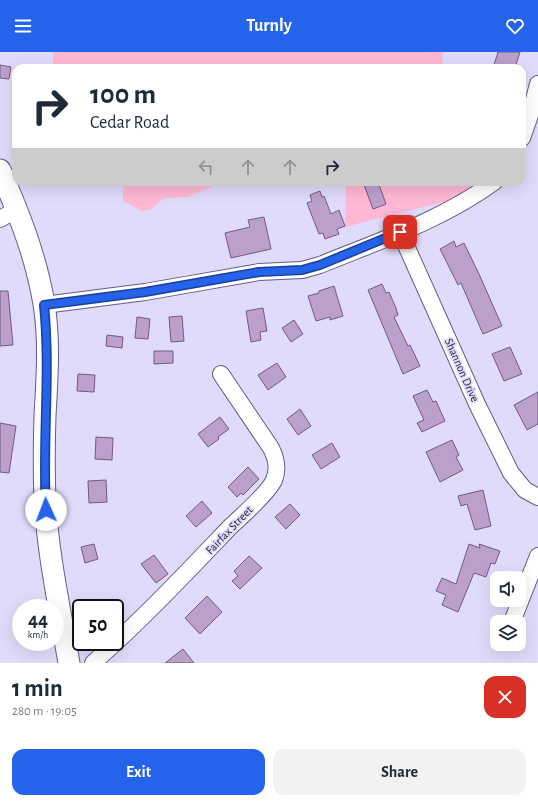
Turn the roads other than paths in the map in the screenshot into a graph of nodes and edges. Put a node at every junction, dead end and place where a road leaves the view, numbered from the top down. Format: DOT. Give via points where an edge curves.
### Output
graph roads {
  1 [pos="538,84"];
  2 [pos="526,126"];
  3 [pos="0,170"];
  4 [pos="488,186"];
  5 [pos="9,214"];
  6 [pos="400,232"];
  7 [pos="44,305"];
  8 [pos="221,374"];
  9 [pos="538,497"];
  10 [pos="538,556"];
  11 [pos="515,615"];
  12 [pos="64,658"];
  13 [pos="94,663"];
  1 -- 2 [label="street"];
  3 -- 5 [label="main road"];
  4 -- 6 [label="street" via="445,212"];
  5 -- 7 [label="main road" via="37,268"];
  6 -- 7 [label="street" via="302,270 259,272 145,292"];
  6 -- 9 [label="street, Shannon Drive" via="511,473 525,490"];
  7 -- 12 [label="main road" via="48,354 44,460 46,520"];
  8 -- 13 [label="street, Fairfax Street" via="271,448 276,460 274,481 167,593"];
  10 -- 11 [label="street"];
}
